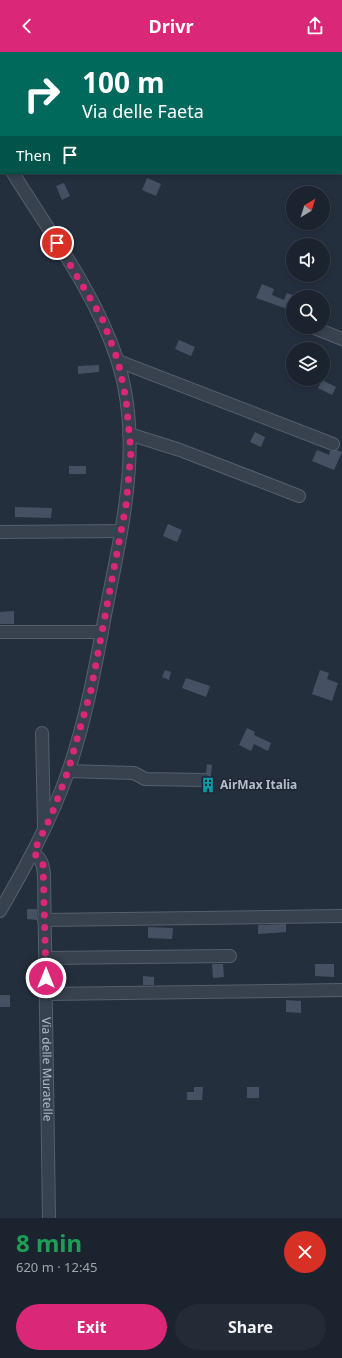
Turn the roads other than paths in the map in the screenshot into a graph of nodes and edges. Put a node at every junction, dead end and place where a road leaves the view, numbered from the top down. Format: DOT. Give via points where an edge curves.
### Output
graph roads {
  1 [pos="13,174"];
  2 [pos="330,334"];
  3 [pos="342,339"];
  4 [pos="118,361"];
  5 [pos="129,434"];
  6 [pos="332,444"];
  7 [pos="299,496"];
  8 [pos="122,531"];
  9 [pos="0,532"];
  10 [pos="0,632"];
  11 [pos="102,632"];
  12 [pos="42,733"];
  13 [pos="68,771"];
  14 [pos="205,780"];
  15 [pos="44,830"];
  16 [pos="33,853"];
  17 [pos="0,911"];
  18 [pos="342,916"];
  19 [pos="44,920"];
  20 [pos="230,956"];
  21 [pos="46,958"];
  22 [pos="342,990"];
  23 [pos="46,994"];
  24 [pos="49,1218"];
  1 -- 4 [label="street" via="102,318"];
  2 -- 3 [label="street"];
  4 -- 5 [label="street" via="126,399"];
  4 -- 6 [label="street"];
  5 -- 7 [label="street" via="180,450"];
  5 -- 8 [label="street" via="131,452"];
  8 -- 9 [label="street"];
  8 -- 11 [label="street"];
  10 -- 11 [label="street"];
  11 -- 13 [label="street" via="91,690"];
  12 -- 15 [label="street"];
  13 -- 14 [label="street" via="134,773 145,779"];
  13 -- 15 [label="street"];
  15 -- 16 [label="street"];
  16 -- 17 [label="street"];
  16 -- 19 [label="street, Via delle Muratelle" via="43,864"];
  18 -- 19 [label="street"];
  19 -- 21 [label="street, Via delle Muratelle"];
  20 -- 21 [label="street"];
  21 -- 23 [label="street, Via delle Muratelle"];
  22 -- 23 [label="street"];
  23 -- 24 [label="street, Via delle Muratelle"];
}
